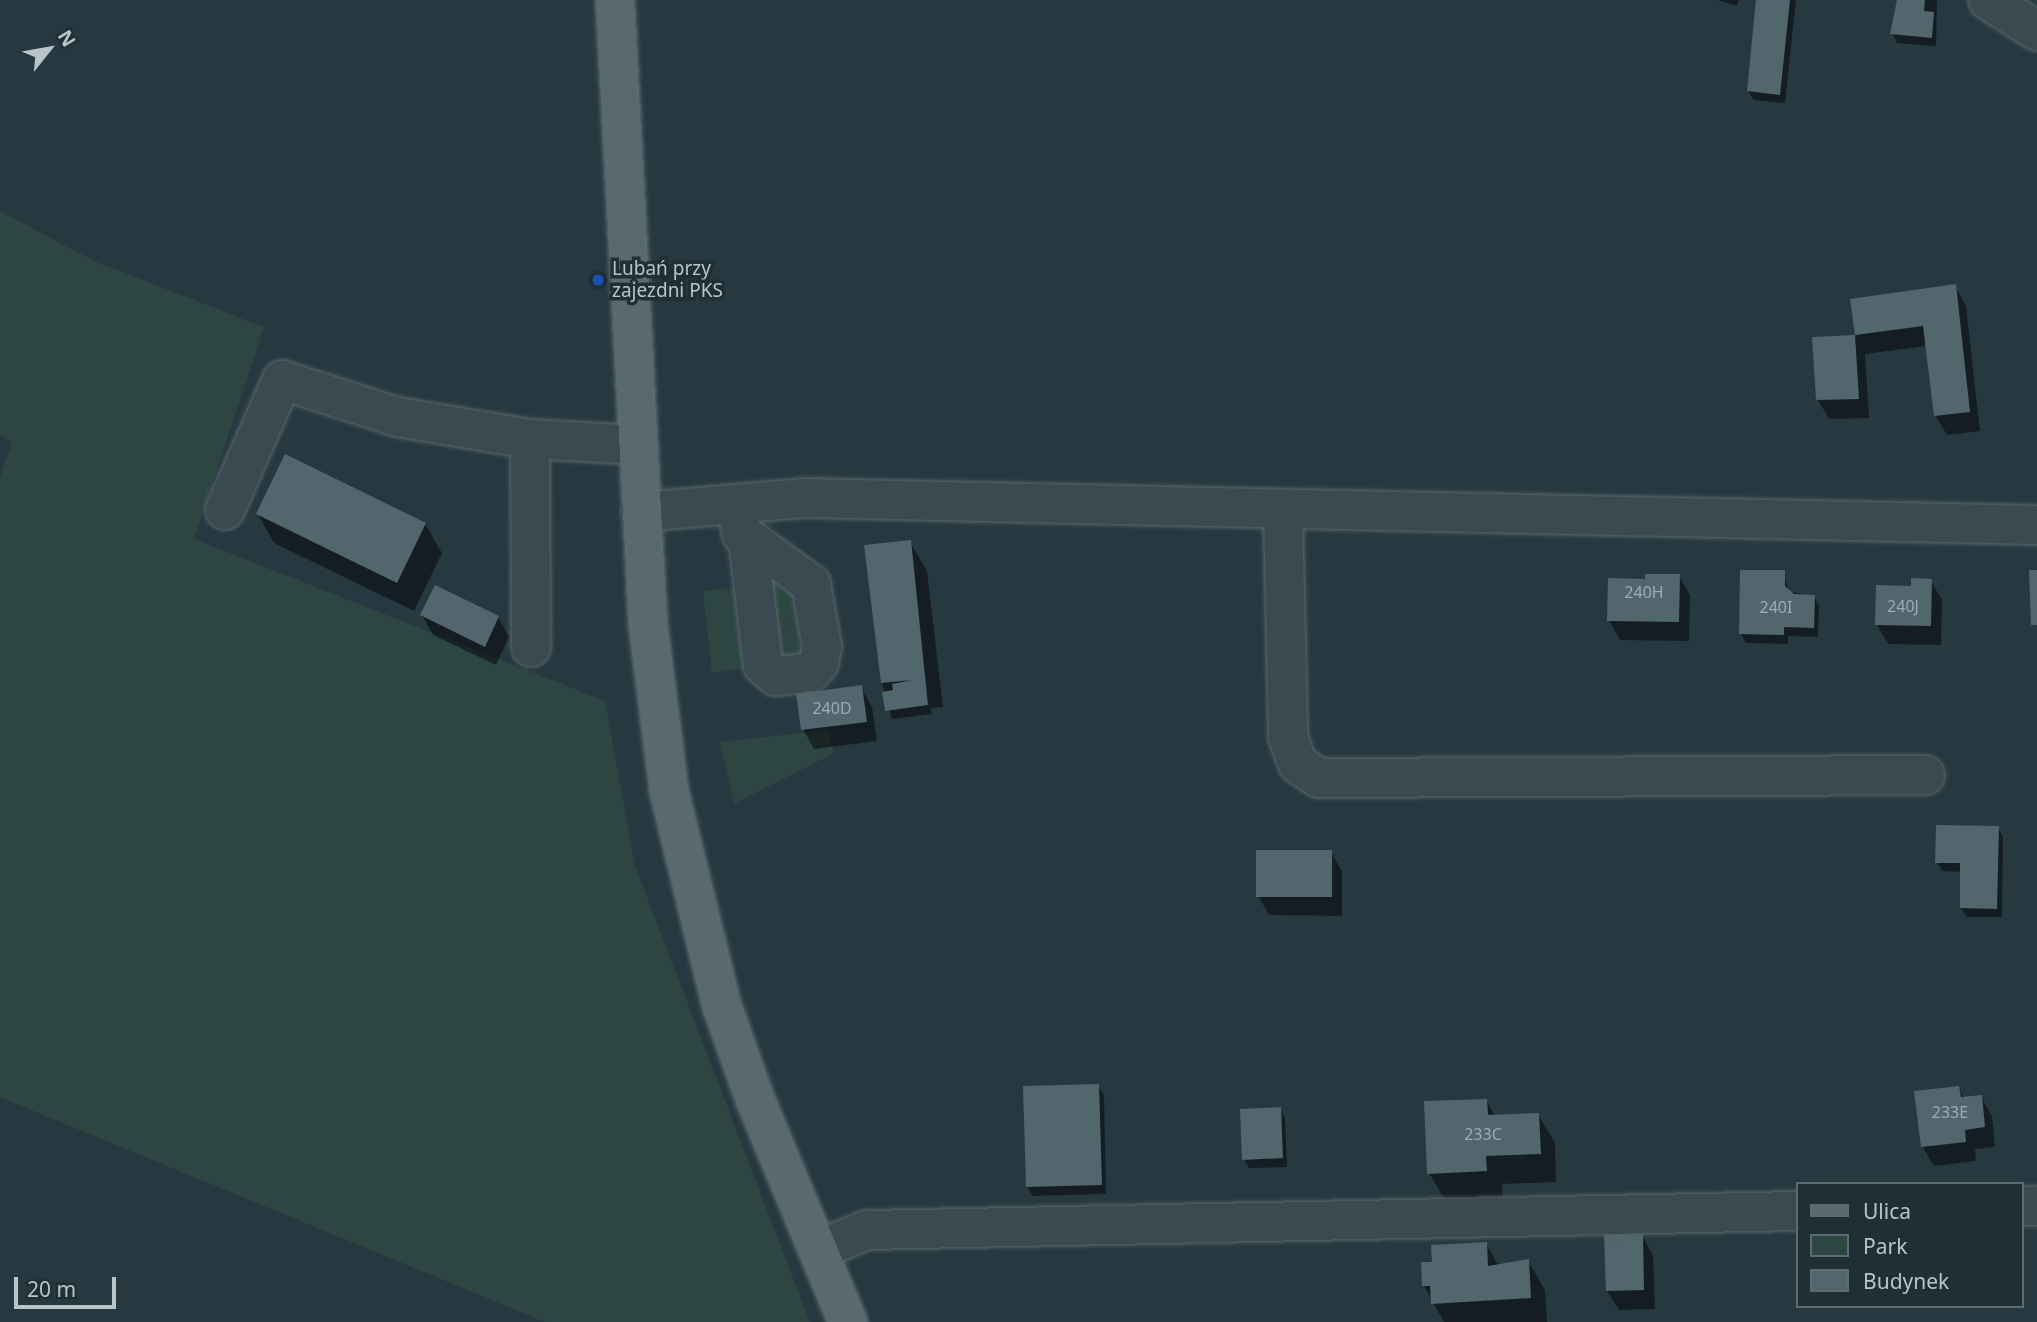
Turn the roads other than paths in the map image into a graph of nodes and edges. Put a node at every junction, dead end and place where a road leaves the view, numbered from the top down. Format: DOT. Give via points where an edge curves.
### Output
graph roads {
  1 [pos="614,0"];
  2 [pos="1988,0"];
  3 [pos="2037,31"];
  4 [pos="530,439"];
  5 [pos="638,444"];
  6 [pos="225,510"];
  7 [pos="1283,510"];
  8 [pos="641,512"];
  9 [pos="2037,525"];
  10 [pos="531,647"];
  11 [pos="1925,775"];
  12 [pos="1796,1211"];
  13 [pos="818,1250"];
  14 [pos="848,1322"];
  1 -- 5 [label="main road"];
  2 -- 3 [label="street"];
  4 -- 5 [label="street"];
  4 -- 6 [label="street" via="397,418 282,380"];
  4 -- 10 [label="street"];
  5 -- 8 [label="main road"];
  7 -- 8 [label="street" via="805,498 742,522"];
  7 -- 9 [label="street"];
  7 -- 11 [label="street" via="1288,737 1298,764 1319,778"];
  8 -- 13 [label="main road" via="659,725 682,855 722,1006"];
  12 -- 13 [label="street" via="867,1230"];
  13 -- 14 [label="main road"];
}
